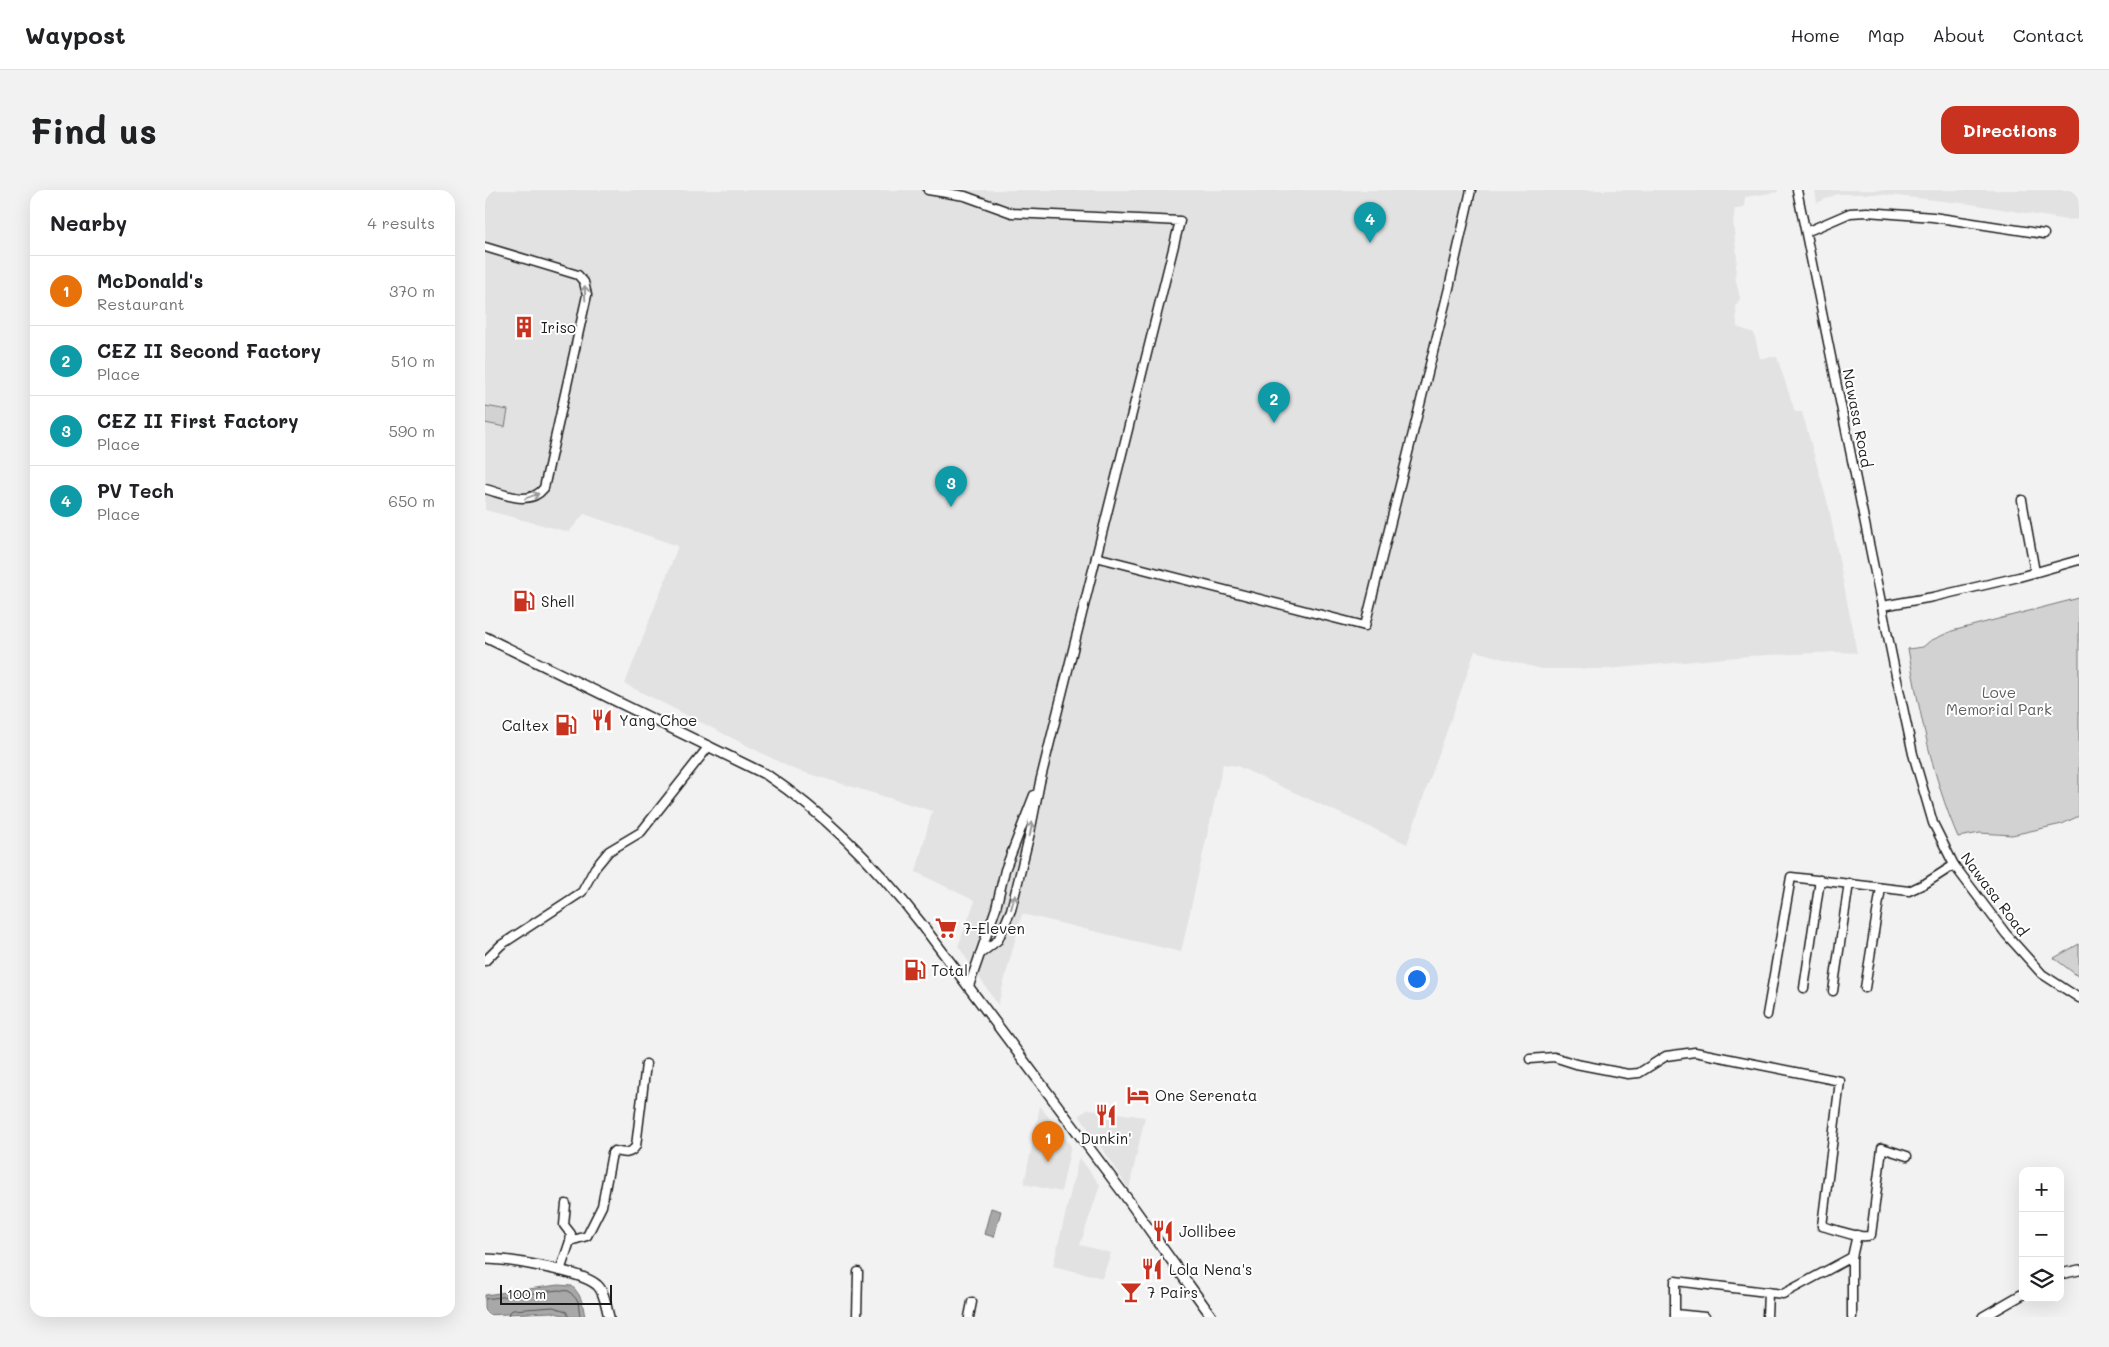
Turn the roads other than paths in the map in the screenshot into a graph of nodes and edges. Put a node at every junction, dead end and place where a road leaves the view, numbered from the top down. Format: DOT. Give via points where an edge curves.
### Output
graph roads {
  1 [pos="928,190"];
  2 [pos="1471,190"];
  3 [pos="1797,190"];
  4 [pos="966,193"];
  5 [pos="1806,232"];
  6 [pos="2044,234"];
  7 [pos="485,247"];
  8 [pos="485,489"];
  9 [pos="2022,500"];
  10 [pos="1096,557"];
  11 [pos="2079,560"];
  12 [pos="2035,572"];
  13 [pos="1882,606"];
  14 [pos="485,637"];
  15 [pos="709,746"];
  16 [pos="1040,782"];
  17 [pos="1954,865"];
  18 [pos="1820,880"];
  19 [pos="1849,883"];
  20 [pos="1881,888"];
  21 [pos="980,954"];
  22 [pos="485,961"];
  23 [pos="969,986"];
  24 [pos="1804,988"];
  25 [pos="1865,988"];
  26 [pos="1833,991"];
  27 [pos="2079,998"];
  28 [pos="1767,1015"];
  29 [pos="1530,1058"];
  30 [pos="646,1064"];
  31 [pos="1907,1156"];
  32 [pos="566,1204"];
  33 [pos="1857,1235"];
  34 [pos="570,1241"];
  35 [pos="1852,1257"];
  36 [pos="485,1259"];
  37 [pos="2079,1270"];
  38 [pos="559,1271"];
  39 [pos="858,1272"];
  40 [pos="2064,1273"];
  41 [pos="1768,1292"];
  42 [pos="2019,1296"];
  43 [pos="972,1302"];
  44 [pos="1675,1316"];
  45 [pos="609,1317"];
  46 [pos="857,1317"];
  47 [pos="969,1317"];
  48 [pos="1212,1317"];
  49 [pos="1705,1317"];
  50 [pos="1767,1317"];
  51 [pos="1852,1317"];
  52 [pos="1983,1317"];
  1 -- 4 [label="street"];
  2 -- 10 [label="street" via="1365,626"];
  3 -- 5 [label="street, Nawasa Road"];
  4 -- 10 [label="street" via="1012,213 1180,221"];
  5 -- 6 [label="street" via="1849,213 1867,212 1933,217"];
  5 -- 13 [label="street, Nawasa Road"];
  8 -- 7 [label="street, one-way" via="523,499 535,497 544,488 587,295 577,275"];
  9 -- 12 [label="street"];
  10 -- 16 [label="street"];
  11 -- 12 [label="street"];
  12 -- 13 [label="street"];
  13 -- 17 [label="street, Nawasa Road" via="1913,754 1931,814"];
  14 -- 15 [label="main road"];
  15 -- 22 [label="street" via="641,832 609,851 582,892 501,945"];
  15 -- 23 [label="main road" via="767,775 827,819 892,888"];
  16 -- 21 [label="street" via="1005,870"];
  21 -- 16 [label="street, one-way" via="998,940 1011,910"];
  17 -- 20 [label="street" via="1914,890"];
  17 -- 27 [label="street, Nawasa Road" via="2006,934 2043,974"];
  18 -- 19 [label="street"];
  18 -- 24 [label="street"];
  18 -- 28 [label="street" via="1791,877 1789,881"];
  19 -- 20 [label="street"];
  19 -- 26 [label="street"];
  20 -- 25 [label="street"];
  21 -- 23 [label="street"];
  23 -- 48 [label="main road"];
  29 -- 33 [label="street" via="1554,1057 1628,1074 1639,1073 1666,1056 1695,1052 1840,1081 1823,1226"];
  30 -- 34 [label="street" via="636,1146 627,1154 612,1153 597,1217 587,1236"];
  31 -- 33 [label="street" via="1882,1148 1872,1234 1867,1237"];
  32 -- 34 [label="street" via="564,1225 571,1234"];
  33 -- 35 [label="street"];
  34 -- 38 [label="street"];
  35 -- 41 [label="street" via="1783,1294"];
  35 -- 51 [label="street"];
  36 -- 38 [label="main road"];
  37 -- 40 [label="main road"];
  38 -- 45 [label="main road" via="583,1277 598,1286"];
  39 -- 46 [label="street"];
  41 -- 44 [label="street" via="1675,1281"];
  41 -- 50 [label="street"];
  42 -- 52 [label="main road"];
  43 -- 47 [label="street"];
  44 -- 49 [label="street"];
}
